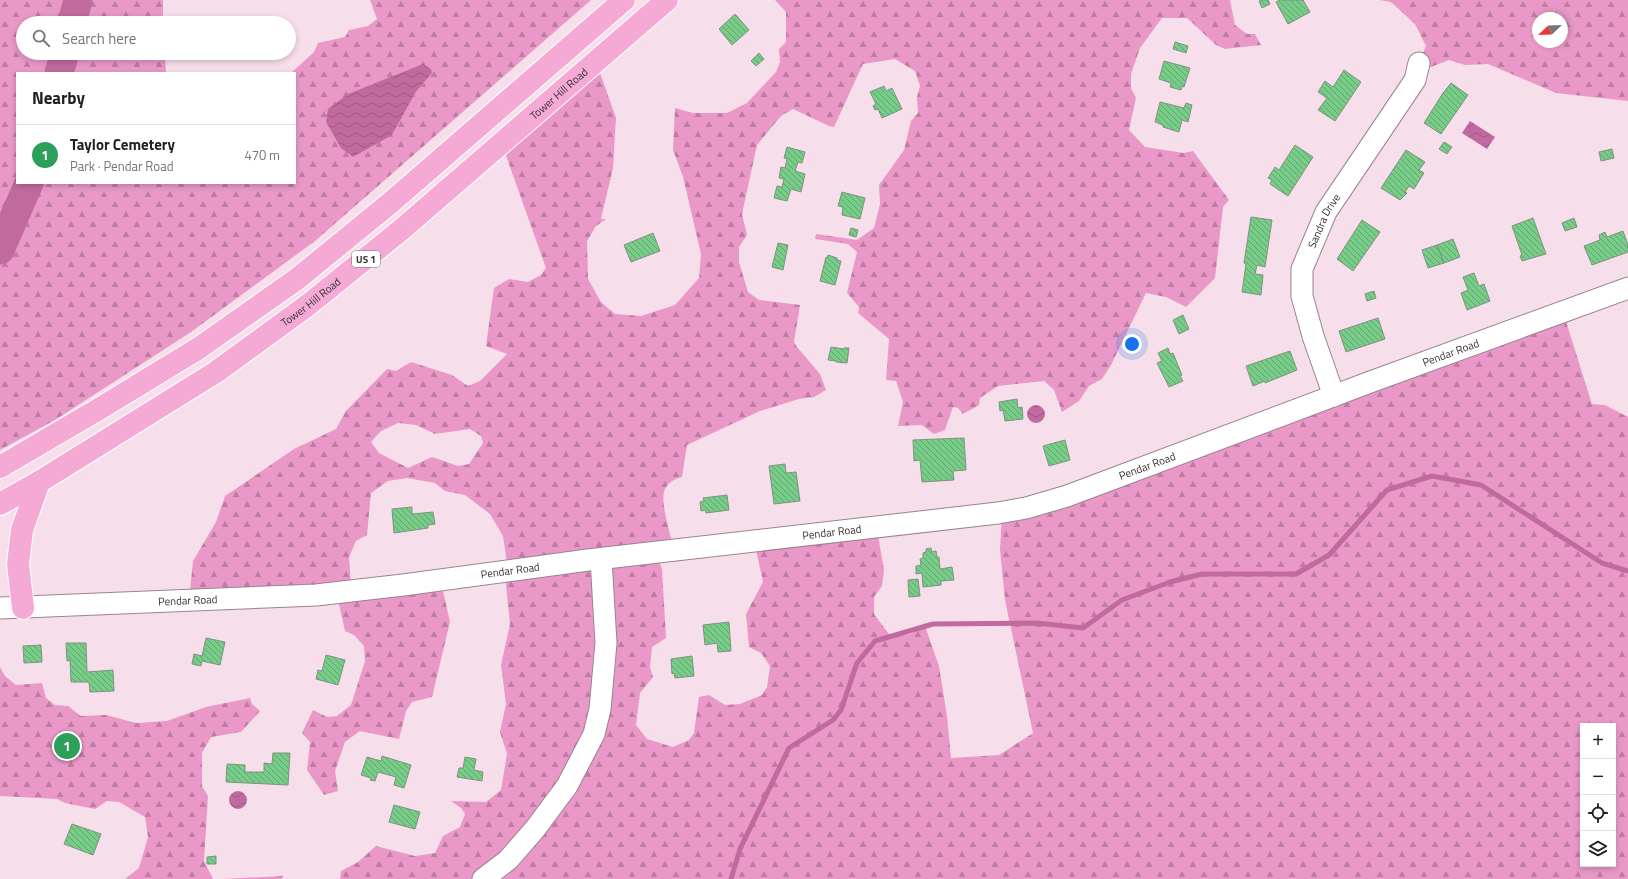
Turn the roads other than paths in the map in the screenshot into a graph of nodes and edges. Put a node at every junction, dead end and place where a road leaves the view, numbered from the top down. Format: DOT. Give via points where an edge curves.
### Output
graph roads {
  1 [pos="624,0"];
  2 [pos="667,0"];
  3 [pos="1419,63"];
  4 [pos="1628,288"];
  5 [pos="1334,396"];
  6 [pos="0,467"];
  7 [pos="39,482"];
  8 [pos="0,504"];
  9 [pos="601,559"];
  10 [pos="0,608"];
  11 [pos="23,608"];
  12 [pos="483,879"];
  1 -- 6 [label="highway, US 1" via="389,204 297,279 187,356"];
  2 -- 7 [label="highway, Tower Hill Road / US 1" via="423,210 308,305 216,372"];
  3 -- 5 [label="street, Sandra Drive" via="1415,80 1326,212 1302,269 1302,296"];
  4 -- 5 [label="street, Pendar Road"];
  5 -- 9 [label="street, Pendar Road" via="1067,496 1026,508"];
  7 -- 8 [label="highway, Tower Hill Road / US 1"];
  7 -- 11 [label="highway" via="22,530 18,564"];
  9 -- 11 [label="street, Pendar Road" via="316,595"];
  9 -- 12 [label="street" via="606,643 600,709 594,734 567,786 535,829 508,860"];
  10 -- 11 [label="street, Pendar Road"];
}
